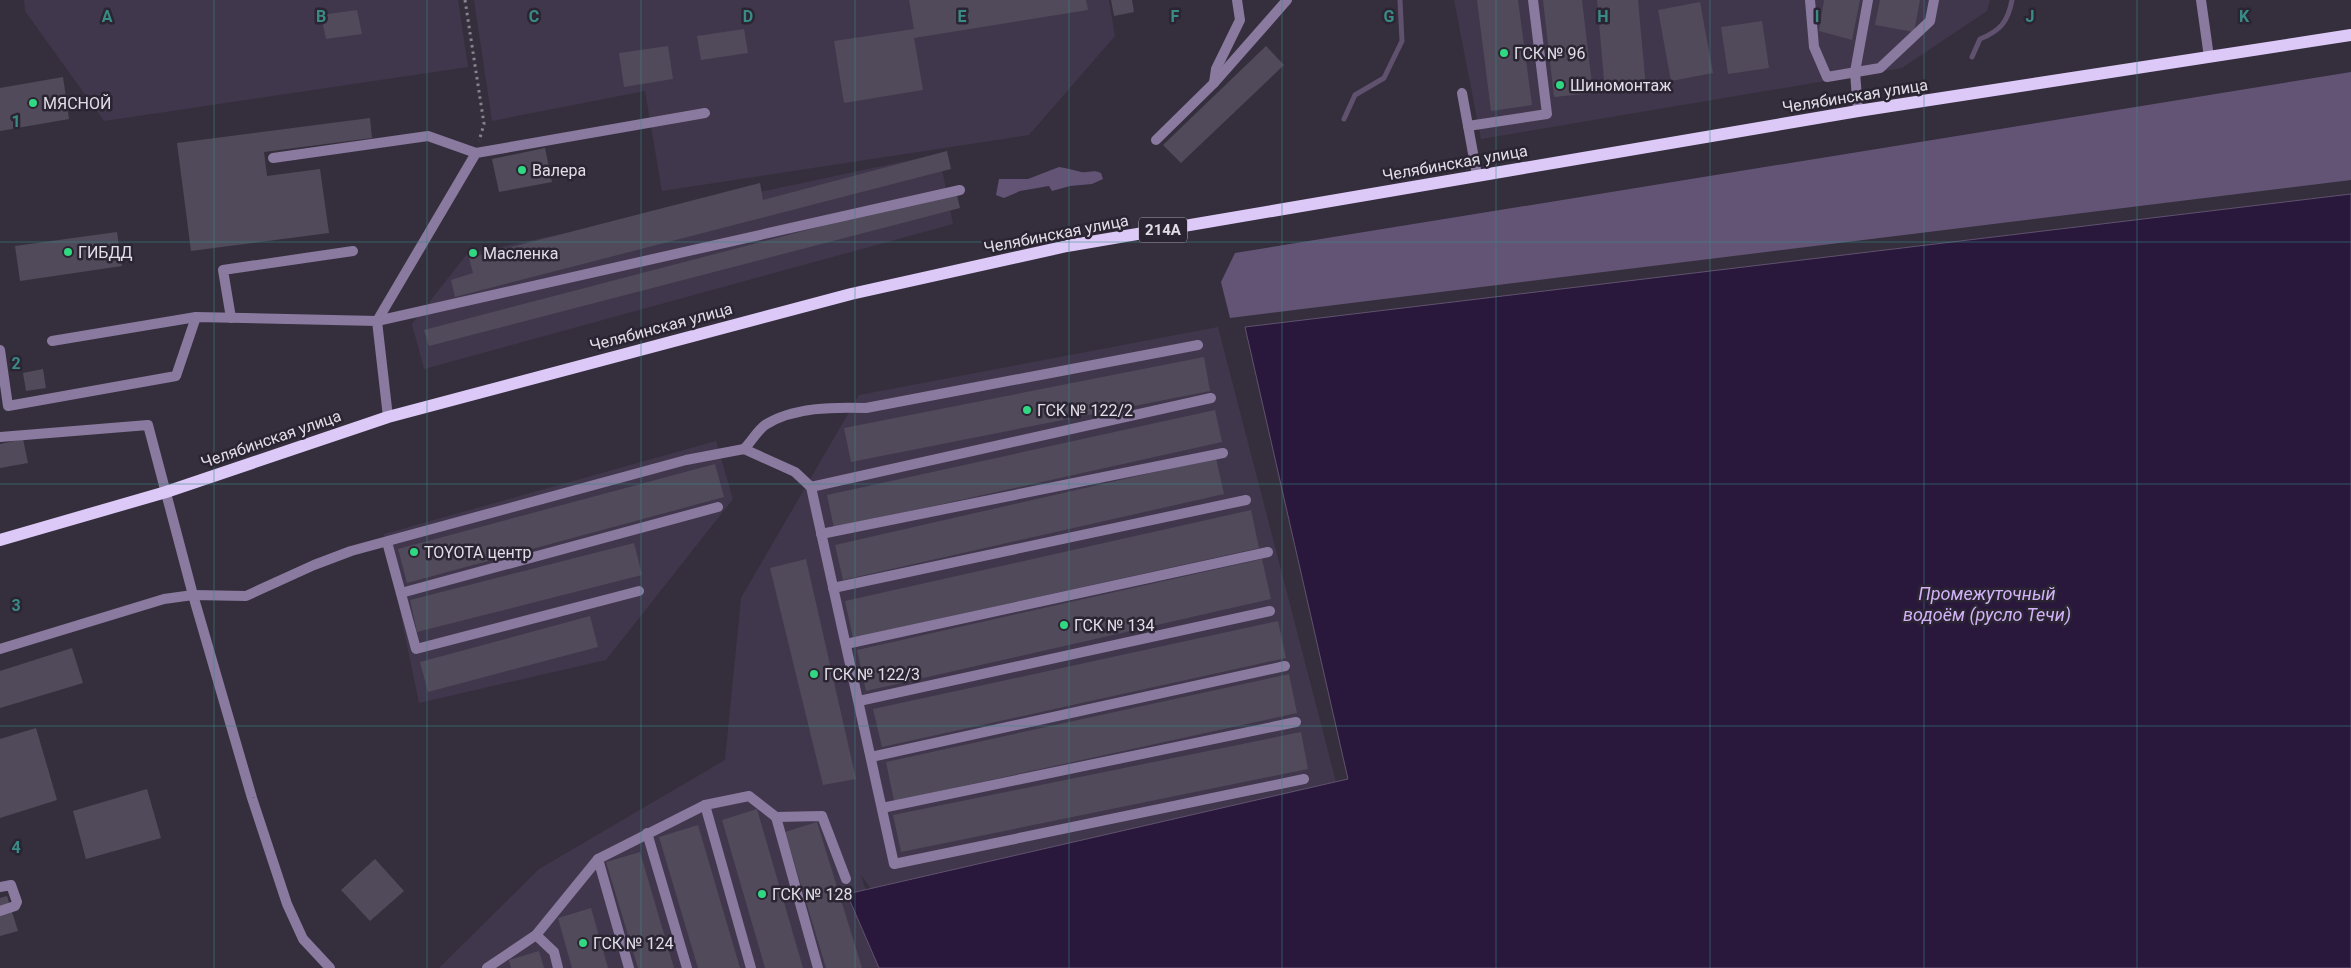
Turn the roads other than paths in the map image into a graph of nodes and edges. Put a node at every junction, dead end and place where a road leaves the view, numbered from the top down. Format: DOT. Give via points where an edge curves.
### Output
graph roads {
  1 [pos="1237,0"];
  2 [pos="1287,0"];
  3 [pos="1533,0"];
  4 [pos="1810,0"];
  5 [pos="1868,0"];
  6 [pos="1934,0"];
  7 [pos="2201,0"];
  8 [pos="2351,35"];
  9 [pos="2209,57"];
  10 [pos="1855,72"];
  11 [pos="1214,83"];
  12 [pos="1462,93"];
  13 [pos="1858,111"];
  14 [pos="705,113"];
  15 [pos="1468,126"];
  16 [pos="1156,140"];
  17 [pos="476,154"];
  18 [pos="273,158"];
  19 [pos="1477,175"];
  20 [pos="960,190"];
  21 [pos="353,251"];
  22 [pos="196,317"];
  23 [pos="231,318"];
  24 [pos="377,320"];
  25 [pos="52,341"];
  26 [pos="1198,345"];
  27 [pos="0,350"];
  28 [pos="1211,398"];
  29 [pos="388,417"];
  30 [pos="0,437"];
  31 [pos="744,449"];
  32 [pos="1223,453"];
  33 [pos="811,487"];
  34 [pos="166,492"];
  35 [pos="1246,500"];
  36 [pos="718,507"];
  37 [pos="821,534"];
  38 [pos="0,540"];
  39 [pos="387,542"];
  40 [pos="1268,552"];
  41 [pos="833,588"];
  42 [pos="639,590"];
  43 [pos="401,593"];
  44 [pos="193,595"];
  45 [pos="1270,611"];
  46 [pos="846,644"];
  47 [pos="0,649"];
  48 [pos="1285,666"];
  49 [pos="858,701"];
  50 [pos="1296,722"];
  51 [pos="871,757"];
  52 [pos="1304,779"];
  53 [pos="705,805"];
  54 [pos="882,808"];
  55 [pos="776,817"];
  56 [pos="647,833"];
  57 [pos="598,859"];
  58 [pos="846,879"];
  59 [pos="0,887"];
  60 [pos="0,911"];
  61 [pos="536,935"];
  62 [pos="331,968"];
  63 [pos="487,968"];
  64 [pos="558,968"];
  65 [pos="629,968"];
  66 [pos="687,968"];
  67 [pos="751,968"];
  68 [pos="818,968"];
  1 -- 11 [label="lane" via="1240,20 1216,69"];
  2 -- 11 [label="lane"];
  3 -- 15 [label="lane" via="1547,114"];
  4 -- 10 [label="lane" via="1814,47 1827,77"];
  5 -- 10 [label="lane"];
  6 -- 10 [label="lane" via="1930,21 1880,68"];
  7 -- 9 [label="lane"];
  8 -- 9 [label="main road, Челябинская улица / 214А"];
  9 -- 13 [label="main road, Челябинская улица / 214А"];
  10 -- 13 [label="lane"];
  11 -- 16 [label="lane"];
  12 -- 15 [label="lane"];
  13 -- 19 [label="main road, Челябинская улица / 214А"];
  14 -- 17 [label="lane"];
  15 -- 19 [label="lane"];
  17 -- 18 [label="lane" via="428,136"];
  17 -- 24 [label="lane"];
  19 -- 29 [label="main road, Челябинская улица / 214А" via="1067,246 850,294"];
  20 -- 24 [label="lane"];
  21 -- 23 [label="lane" via="223,270"];
  22 -- 23 [label="lane"];
  22 -- 25 [label="lane"];
  22 -- 27 [label="lane" via="176,376 8,406"];
  23 -- 24 [label="lane"];
  24 -- 29 [label="lane"];
  26 -- 31 [label="lane" via="866,408 826,407 793,414 765,426"];
  28 -- 33 [label="lane"];
  29 -- 34 [label="main road, Челябинская улица / 214А"];
  30 -- 34 [label="lane" via="148,425"];
  31 -- 33 [label="lane" via="795,472"];
  31 -- 39 [label="lane" via="686,460"];
  32 -- 37 [label="lane"];
  33 -- 37 [label="lane"];
  34 -- 38 [label="main road, Челябинская улица / 214А"];
  34 -- 44 [label="lane"];
  35 -- 41 [label="lane"];
  36 -- 43 [label="lane"];
  37 -- 41 [label="lane"];
  39 -- 43 [label="lane"];
  39 -- 44 [label="lane" via="314,565 246,596"];
  40 -- 46 [label="lane"];
  41 -- 46 [label="lane"];
  42 -- 43 [label="lane" via="416,649"];
  44 -- 47 [label="lane" via="164,599"];
  44 -- 62 [label="lane" via="252,798 287,904 303,939"];
  45 -- 49 [label="lane"];
  46 -- 49 [label="lane"];
  48 -- 51 [label="lane"];
  49 -- 51 [label="lane"];
  50 -- 54 [label="lane"];
  51 -- 54 [label="lane"];
  52 -- 54 [label="lane" via="894,864"];
  53 -- 55 [label="lane" via="749,796"];
  53 -- 56 [label="lane"];
  53 -- 67 [label="lane"];
  55 -- 58 [label="lane" via="822,816"];
  55 -- 68 [label="lane"];
  56 -- 57 [label="lane"];
  56 -- 66 [label="lane"];
  57 -- 61 [label="lane"];
  57 -- 65 [label="lane"];
  59 -- 60 [label="lane" via="11,885 17,902 15,906"];
  61 -- 63 [label="lane"];
  61 -- 64 [label="lane" via="554,952"];
}
